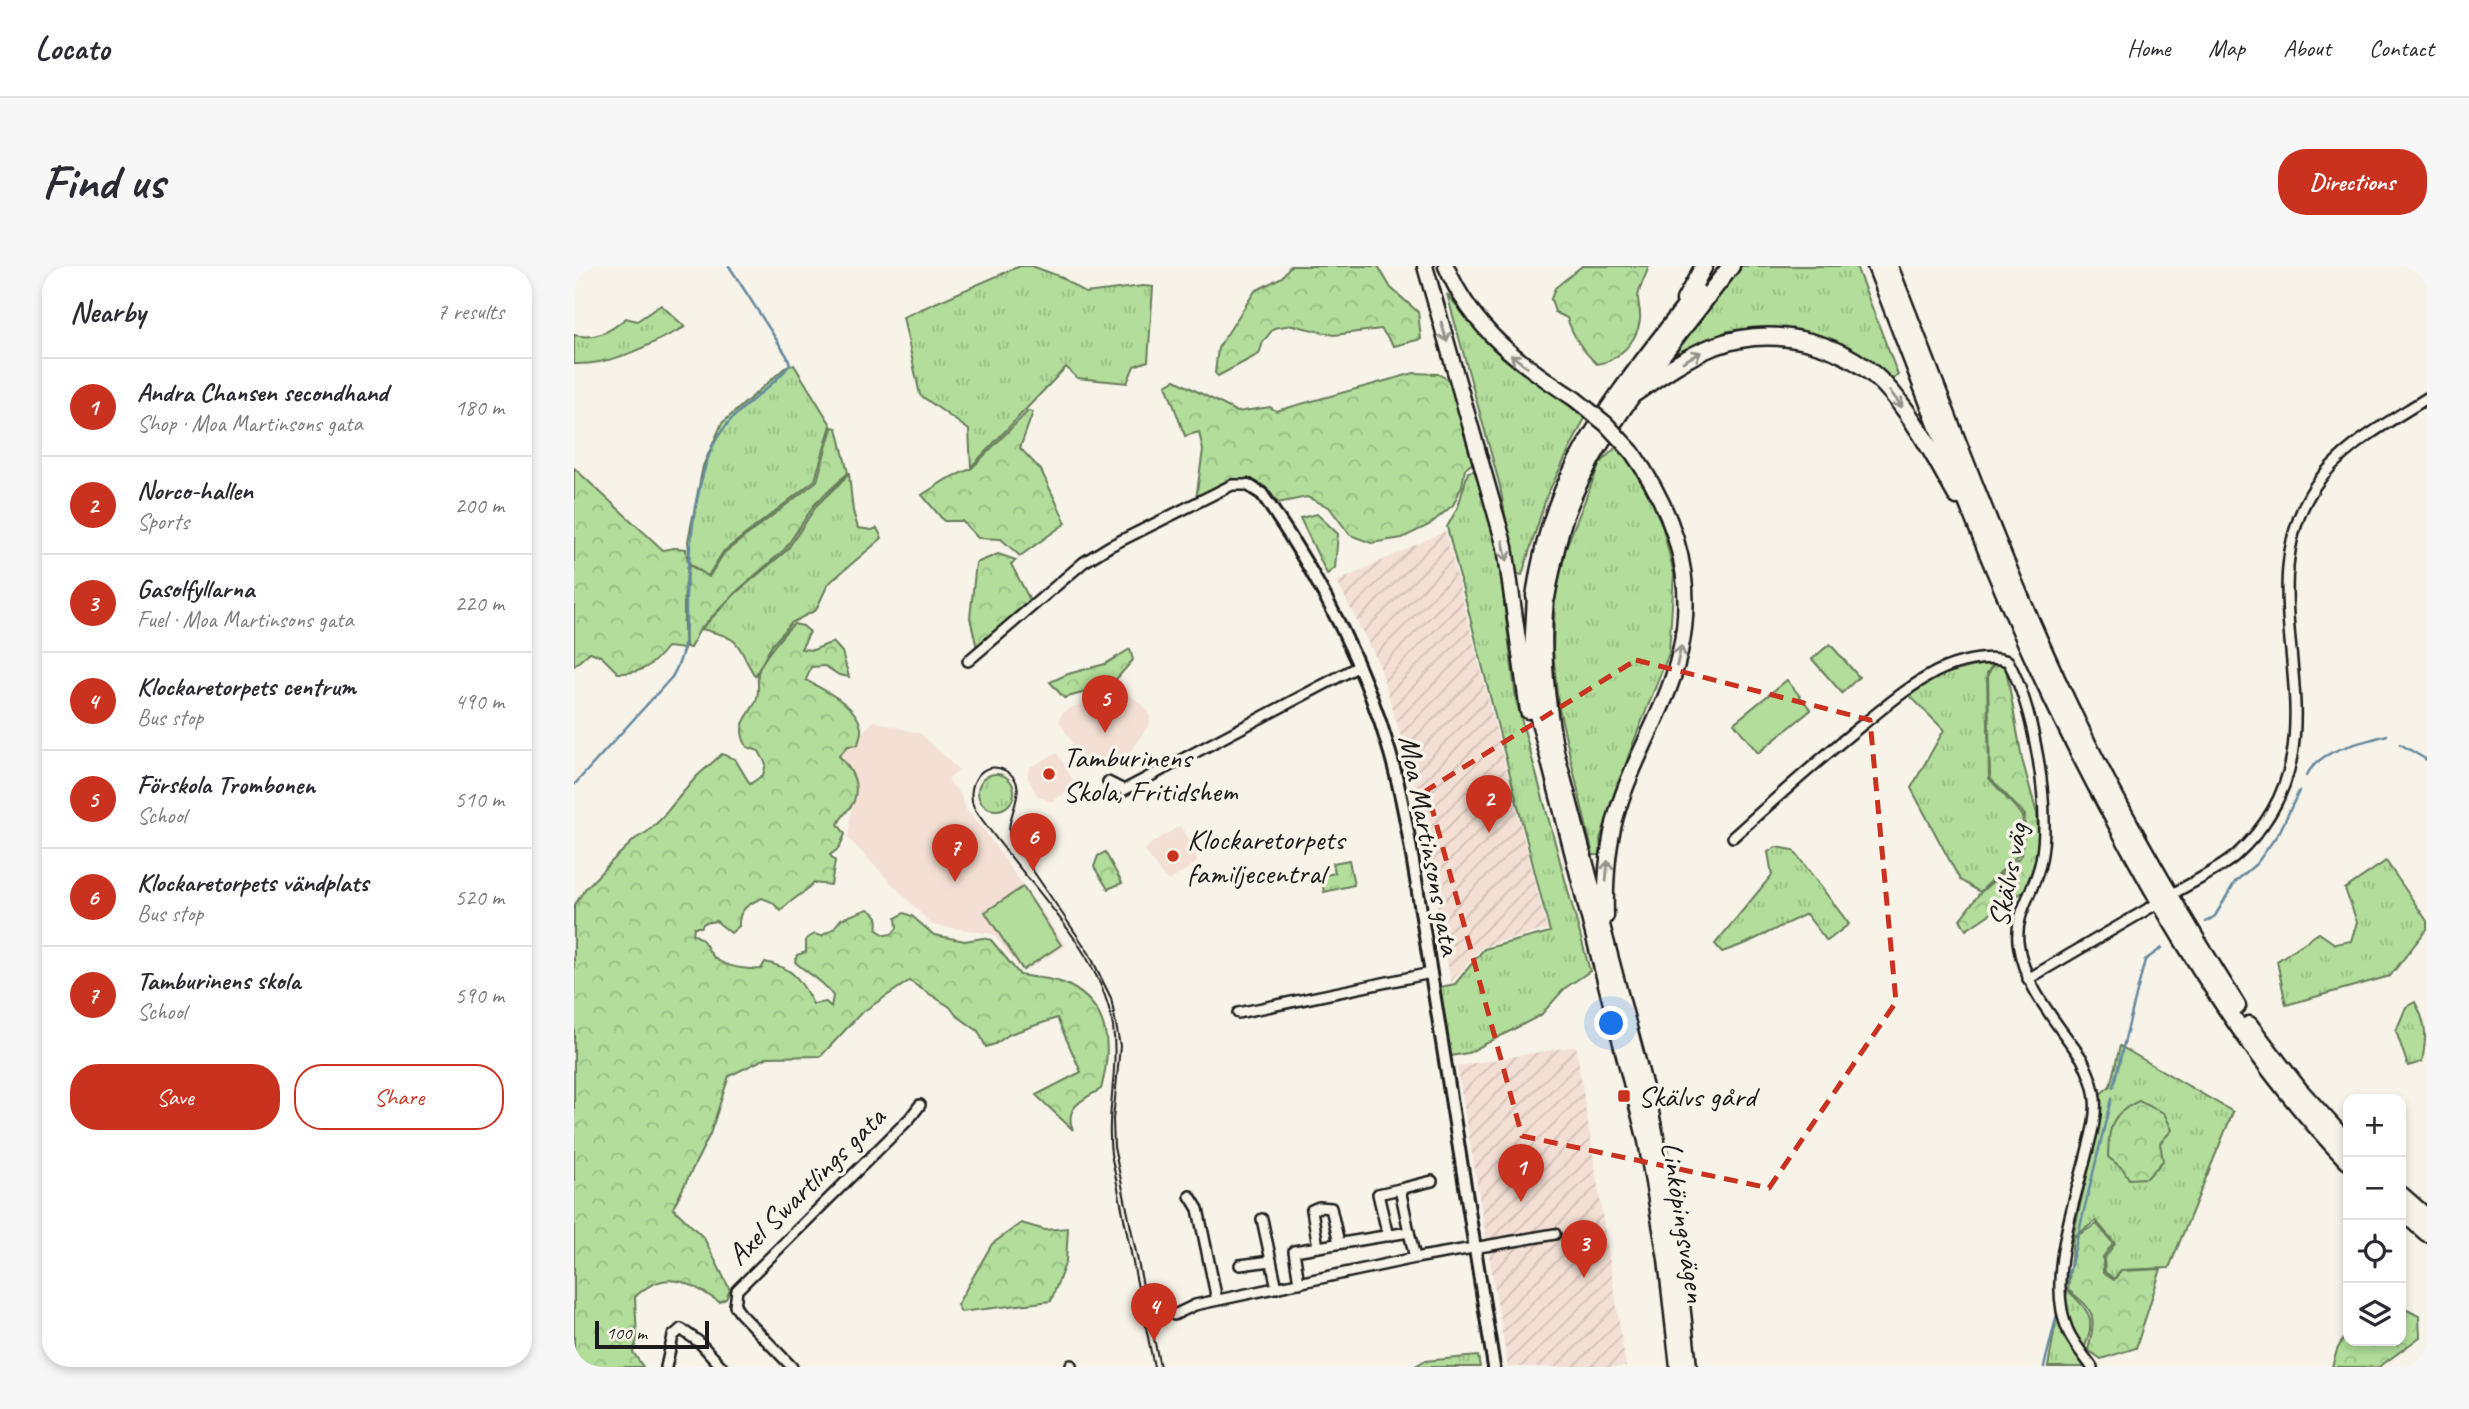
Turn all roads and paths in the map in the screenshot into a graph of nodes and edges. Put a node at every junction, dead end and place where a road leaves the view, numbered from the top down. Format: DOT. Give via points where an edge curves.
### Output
graph roads {
  1 [pos="1425,266"];
  2 [pos="1446,266"];
  3 [pos="1704,266"];
  4 [pos="1719,266"];
  5 [pos="1731,266"];
  6 [pos="1876,266"];
  7 [pos="1889,266"];
  8 [pos="1670,326"];
  9 [pos="1635,393"];
  10 [pos="2427,398"];
  11 [pos="1248,485"];
  12 [pos="1986,548"];
  13 [pos="1540,597"];
  14 [pos="968,661"];
  15 [pos="1359,666"];
  16 [pos="1547,761"];
  17 [pos="1108,782"];
  18 [pos="1733,837"];
  19 [pos="2176,892"];
  20 [pos="2153,906"];
  21 [pos="1606,939"];
  22 [pos="1431,973"];
  23 [pos="2028,979"];
  24 [pos="1238,1013"];
  25 [pos="920,1105"];
  26 [pos="2343,1138"];
  27 [pos="2344,1157"];
  28 [pos="1432,1181"];
  29 [pos="1400,1189"];
  30 [pos="1190,1196"];
  31 [pos="2406,1199"];
  32 [pos="2406,1214"];
  33 [pos="2427,1218"];
  34 [pos="1262,1219"];
  35 [pos="1409,1233"];
  36 [pos="2427,1233"];
  37 [pos="1555,1234"];
  38 [pos="1388,1236"];
  39 [pos="1339,1244"];
  40 [pos="1318,1247"];
  41 [pos="1475,1248"];
  42 [pos="1415,1258"];
  43 [pos="1271,1261"];
  44 [pos="1240,1265"];
  45 [pos="1299,1283"];
  46 [pos="1277,1288"];
  47 [pos="1217,1300"];
  48 [pos="1174,1315"];
  49 [pos="666,1367"];
  50 [pos="722,1367"];
  51 [pos="792,1367"];
  52 [pos="1494,1367"];
  53 [pos="1678,1367"];
  54 [pos="1689,1367"];
  55 [pos="2092,1367"];
  1 -- 16 [label="highway, one-way" via="1505,547 1524,687 1533,729"];
  21 -- 2 [label="highway, one-way, bridge" via="1606,872 1616,817 1680,655 1686,609 1683,565 1671,522 1632,452 1606,424 1500,345 1471,312"];
  3 -- 8 [label="highway"];
  4 -- 8 [label="highway"];
  5 -- 9 [label="highway"];
  6 -- 12 [label="highway"];
  7 -- 26 [label="highway" via="2018,592 2108,785 2245,1020"];
  8 -- 13 [label="highway" via="1584,447 1568,478 1544,547"];
  9 -- 12 [label="highway, one-way" via="1698,353 1745,338 1791,338 1836,351 1868,370 1897,399"];
  9 -- 13 [label="highway" via="1579,483"];
  10 -- 19 [label="street" via="2352,447 2315,486 2298,520 2289,557 2296,743 2288,778 2275,808 2233,858"];
  11 -- 14 [label="street" via="1232,485 1084,562"];
  11 -- 15 [label="street, Moa Martinsons gata" via="1262,494 1304,559"];
  12 -- 27 [label="highway" via="2059,711 2184,943 2237,1027 2291,1098"];
  13 -- 16 [label="highway" via="1532,634 1534,683"];
  13 -- 21 [label="highway" via="1548,713"];
  15 -- 17 [label="street" via="1124,790"];
  15 -- 22 [label="street, Moa Martinsons gata" via="1403,805"];
  16 -- 53 [label="highway, Linköpingsvägen" via="1640,1115 1666,1259"];
  18 -- 23 [label="street, Skälvs väg" via="1814,763 1903,692 1962,663 1997,657 2008,661 2017,678 2036,751 2045,809 2041,860 2021,913 2018,942"];
  20 -- 23 [label="street"];
  21 -- 54 [label="highway, Linköpingsvägen" via="1665,1180"];
  22 -- 24 [label="street"];
  22 -- 41 [label="street, Moa Martinsons gata"];
  23 -- 55 [label="street, Skälvs väg" via="2082,1059 2095,1100 2092,1133 2059,1279 2068,1333"];
  25 -- 51 [label="street, Axel Swartlings gata" via="737,1290 735,1306 780,1361"];
  28 -- 29 [label="street"];
  29 -- 35 [label="street"];
  29 -- 38 [label="street" via="1378,1194"];
  30 -- 47 [label="street" via="1198,1209"];
  31 -- 33 [label="highway"];
  32 -- 36 [label="highway"];
  34 -- 43 [label="street"];
  35 -- 38 [label="street"];
  35 -- 42 [label="street"];
  37 -- 41 [label="street"];
  38 -- 39 [label="street"];
  39 -- 40 [label="street"];
  39 -- 40 [label="street" via="1331,1208 1320,1207 1312,1210"];
  40 -- 45 [label="street" via="1294,1251"];
  41 -- 42 [label="street"];
  41 -- 52 [label="street, Moa Martinsons gata"];
  42 -- 45 [label="street"];
  43 -- 44 [label="street"];
  43 -- 46 [label="street"];
  45 -- 46 [label="street"];
  46 -- 47 [label="street"];
  47 -- 48 [label="street"];
  49 -- 50 [label="street" via="673,1336 681,1329"];
}
